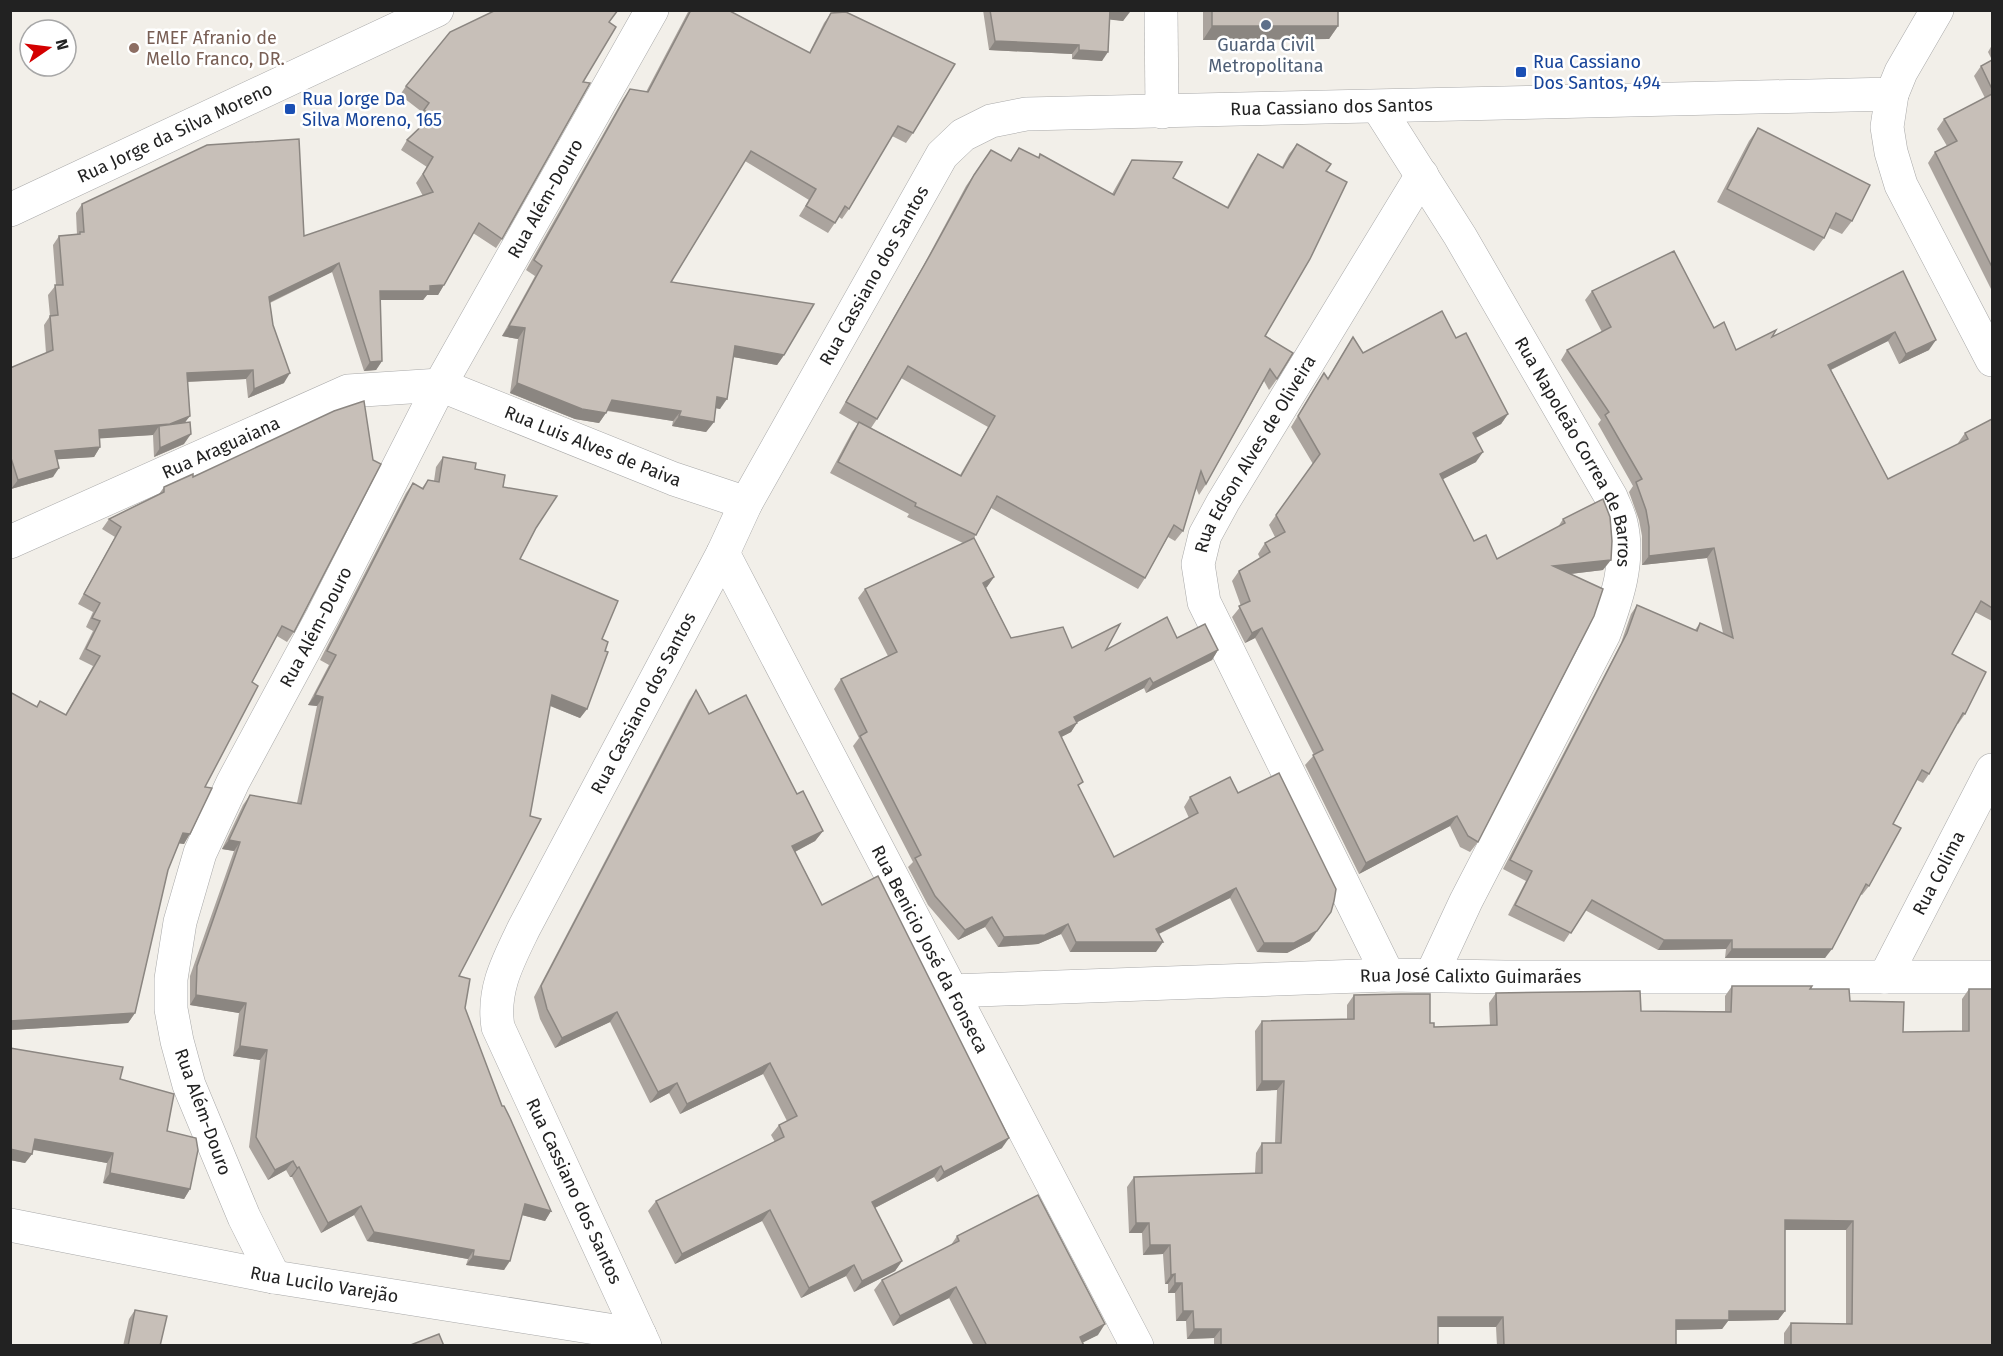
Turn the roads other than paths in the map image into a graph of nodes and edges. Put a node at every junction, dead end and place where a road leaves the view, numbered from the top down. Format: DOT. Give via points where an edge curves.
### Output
graph roads {
  1 [pos="437,10"];
  2 [pos="652,10"];
  3 [pos="1161,10"];
  4 [pos="1937,10"];
  5 [pos="1892,94"];
  6 [pos="1378,107"];
  7 [pos="1162,112"];
  8 [pos="1422,175"];
  9 [pos="10,210"];
  10 [pos="1992,360"];
  11 [pos="440,385"];
  12 [pos="746,503"];
  13 [pos="10,542"];
  14 [pos="723,553"];
  15 [pos="1992,770"];
  16 [pos="1432,974"];
  17 [pos="1388,975"];
  18 [pos="1885,976"];
  19 [pos="1992,976"];
  20 [pos="951,991"];
  21 [pos="10,1225"];
  22 [pos="274,1276"];
  23 [pos="643,1340"];
  24 [pos="1137,1346"];
  1 -- 9 [label="street, Rua Jorge da Silva Moreno"];
  2 -- 11 [label="street, Rua Além-Douro"];
  3 -- 7 [label="street"];
  4 -- 5 [label="street"];
  5 -- 6 [label="street, Rua Cassiano dos Santos"];
  5 -- 10 [label="street" via="1887,127 1901,185"];
  6 -- 7 [label="street, Rua Cassiano dos Santos"];
  6 -- 8 [label="street, Rua Napoleão Correa de Barros"];
  7 -- 12 [label="street, Rua Cassiano dos Santos" via="1026,114 991,121 963,135 942,155"];
  8 -- 16 [label="street, Rua Napoleão Correa de Barros" via="1611,497 1621,522 1624,546 1623,573 1604,634"];
  8 -- 17 [label="street, Rua Edson Alves de Oliveira" via="1223,502 1205,535 1198,564 1204,602"];
  11 -- 12 [label="street, Rua Luis Alves de Paiva" via="674,479"];
  11 -- 13 [label="street, Rua Araguaiana" via="348,391"];
  11 -- 22 [label="street, Rua Além-Douro" via="233,782 200,853 180,922 171,980 177,1041 206,1128"];
  12 -- 14 [label="street, Rua Cassiano dos Santos"];
  14 -- 20 [label="street, Rua Benicio José da Fonseca"];
  14 -- 23 [label="street, Rua Cassiano dos Santos" via="524,928 503,972 497,1002 498,1027"];
  15 -- 18 [label="street, Rua Colima"];
  16 -- 17 [label="street, Rua José Calixto Guimarães"];
  16 -- 18 [label="street, Rua José Calixto Guimarães"];
  17 -- 20 [label="street, Rua José Calixto Guimarães"];
  18 -- 19 [label="street, Rua José Calixto Guimarães"];
  20 -- 24 [label="street, Rua Benicio José da Fonseca"];
  21 -- 22 [label="street, Rua Lucilo Varejão"];
  22 -- 23 [label="street, Rua Lucilo Varejão"];
}
